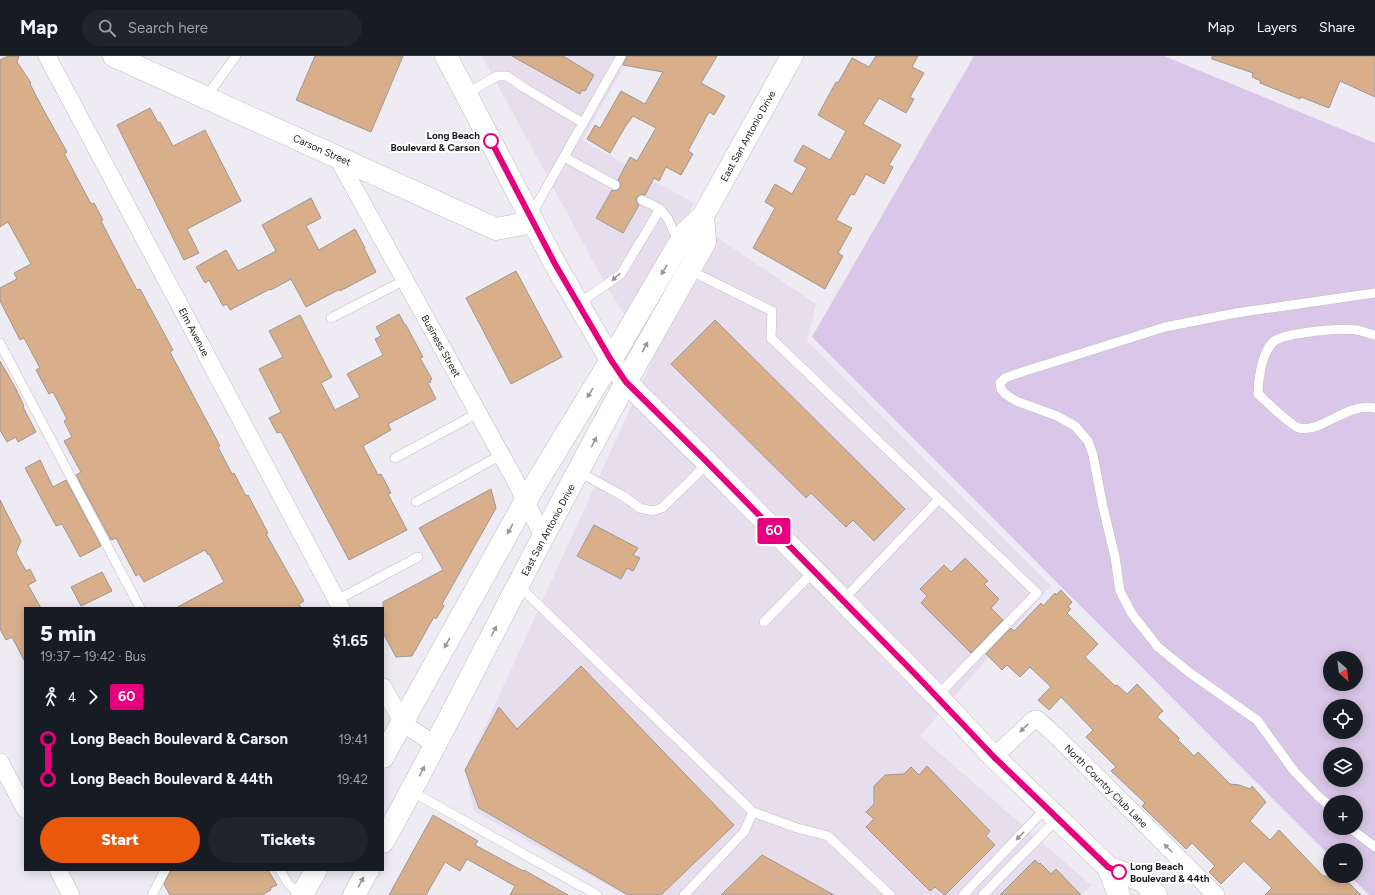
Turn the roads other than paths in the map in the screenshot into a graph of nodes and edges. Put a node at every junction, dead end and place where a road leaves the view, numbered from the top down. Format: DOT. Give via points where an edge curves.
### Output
graph roads {
  1 [pos="47,56"];
  2 [pos="114,56"];
  3 [pos="236,56"];
  4 [pos="621,56"];
  5 [pos="792,56"];
  6 [pos="452,60"];
  7 [pos="466,94"];
  8 [pos="206,97"];
  9 [pos="583,123"];
  10 [pos="337,157"];
  11 [pos="564,157"];
  12 [pos="615,185"];
  13 [pos="642,200"];
  14 [pos="660,209"];
  15 [pos="703,216"];
  16 [pos="532,219"];
  17 [pos="679,244"];
  18 [pos="688,270"];
  19 [pos="405,280"];
  20 [pos="1375,293"];
  21 [pos="578,304"];
  22 [pos="331,318"];
  23 [pos="1375,335"];
  24 [pos="0,343"];
  25 [pos="611,360"];
  26 [pos="626,382"];
  27 [pos="1375,408"];
  28 [pos="478,413"];
  29 [pos="501,455"];
  30 [pos="395,458"];
  31 [pos="708,463"];
  32 [pos="578,472"];
  33 [pos="939,499"];
  34 [pos="526,500"];
  35 [pos="416,502"];
  36 [pos="544,536"];
  37 [pos="418,557"];
  38 [pos="814,571"];
  39 [pos="518,585"];
  40 [pos="843,600"];
  41 [pos="339,604"];
  42 [pos="139,607"];
  43 [pos="764,622"];
  44 [pos="384,689"];
  45 [pos="937,696"];
  46 [pos="402,723"];
  47 [pos="435,745"];
  48 [pos="384,755"];
  49 [pos="994,757"];
  50 [pos="0,762"];
  51 [pos="411,792"];
  52 [pos="1323,800"];
  53 [pos="24,806"];
  54 [pos="753,812"];
  55 [pos="1052,813"];
  56 [pos="1359,835"];
  57 [pos="384,840"];
  58 [pos="1375,847"];
  59 [pos="1108,867"];
  60 [pos="59,871"];
  61 [pos="164,871"];
  62 [pos="281,871"];
  63 [pos="315,871"];
  64 [pos="367,871"];
  65 [pos="71,895"];
  66 [pos="152,895"];
  67 [pos="302,895"];
  68 [pos="354,895"];
  69 [pos="597,895"];
  70 [pos="684,895"];
  71 [pos="890,895"];
  72 [pos="963,895"];
  73 [pos="983,895"];
  74 [pos="1119,895"];
  75 [pos="1156,895"];
  76 [pos="1216,895"];
  1 -- 41 [label="street, Elm Avenue"];
  2 -- 8 [label="main road, Carson Street"];
  3 -- 8 [label="lane"];
  4 -- 9 [label="lane"];
  5 -- 15 [label="main road, East San Antonio Drive"];
  6 -- 7 [label="main road"];
  7 -- 9 [label="lane" via="497,76 507,76"];
  7 -- 16 [label="main road"];
  8 -- 10 [label="main road, Carson Street"];
  9 -- 11 [label="lane"];
  10 -- 16 [label="main road, Carson Street" via="496,229"];
  10 -- 19 [label="street, Business Street"];
  11 -- 12 [label="lane"];
  11 -- 16 [label="lane"];
  13 -- 14 [label="lane"];
  14 -- 17 [label="lane" via="668,219"];
  14 -- 21 [label="lane, one-way" via="620,274"];
  15 -- 17 [label="main road, East San Antonio Drive" via="686,232"];
  15 -- 18 [label="main road, East San Antonio Drive" via="705,242"];
  16 -- 21 [label="main road"];
  17 -- 25 [label="main road, East San Antonio Drive, one-way"];
  26 -- 18 [label="main road, East San Antonio Drive, one-way"];
  18 -- 33 [label="lane" via="772,310 772,338"];
  19 -- 22 [label="lane"];
  19 -- 28 [label="street, Business Street"];
  20 -- 52 [label="lane" via="1236,313 1165,327 1016,374 1000,383 1005,394 1016,401 1063,419 1074,426 1088,441 1115,557 1120,591 1132,614 1158,647 1257,720 1294,771"];
  21 -- 25 [label="main road"];
  23 -- 27 [label="lane" via="1340,329 1289,336 1274,341 1267,349 1258,380 1258,394 1298,428 1314,427 1353,409"];
  24 -- 42 [label="lane"];
  25 -- 26 [label="main road"];
  25 -- 34 [label="main road, East San Antonio Drive, one-way"];
  26 -- 31 [label="main road"];
  32 -- 26 [label="main road, East San Antonio Drive, one-way"];
  28 -- 29 [label="street, Business Street"];
  28 -- 30 [label="lane"];
  29 -- 34 [label="street, Business Street"];
  29 -- 35 [label="lane"];
  31 -- 32 [label="lane" via="662,508 652,511 640,508"];
  31 -- 38 [label="main road"];
  32 -- 36 [label="main road, East San Antonio Drive"];
  33 -- 40 [label="lane"];
  33 -- 45 [label="lane" via="1037,593"];
  34 -- 36 [label="street, Business Street"];
  34 -- 46 [label="main road, East San Antonio Drive, one-way"];
  36 -- 39 [label="main road, East San Antonio Drive"];
  37 -- 41 [label="lane"];
  38 -- 40 [label="main road"];
  38 -- 43 [label="lane"];
  47 -- 39 [label="main road, East San Antonio Drive, one-way"];
  39 -- 54 [label="lane"];
  40 -- 45 [label="main road"];
  44 -- 46 [label="street"];
  45 -- 49 [label="main road"];
  46 -- 47 [label="street"];
  46 -- 48 [label="main road, East San Antonio Drive"];
  51 -- 47 [label="main road, East San Antonio Drive, one-way"];
  49 -- 55 [label="main road"];
  76 -- 49 [label="street, North Country Club Lane, one-way" via="1037,720 1033,720"];
  50 -- 53 [label="street"];
  51 -- 57 [label="main road, East San Antonio Drive"];
  51 -- 69 [label="lane"];
  54 -- 70 [label="lane" via="744,832"];
  54 -- 71 [label="lane" via="828,836"];
  55 -- 59 [label="main road"];
  55 -- 72 [label="lane, one-way"];
  55 -- 73 [label="lane"];
  56 -- 58 [label="lane"];
  59 -- 74 [label="main road"];
  59 -- 75 [label="main road" via="1143,882"];
  60 -- 65 [label="street"];
  61 -- 66 [label="lane"];
  62 -- 67 [label="lane" via="289,884"];
  63 -- 67 [label="main road"];
  68 -- 64 [label="main road, one-way"];
}
